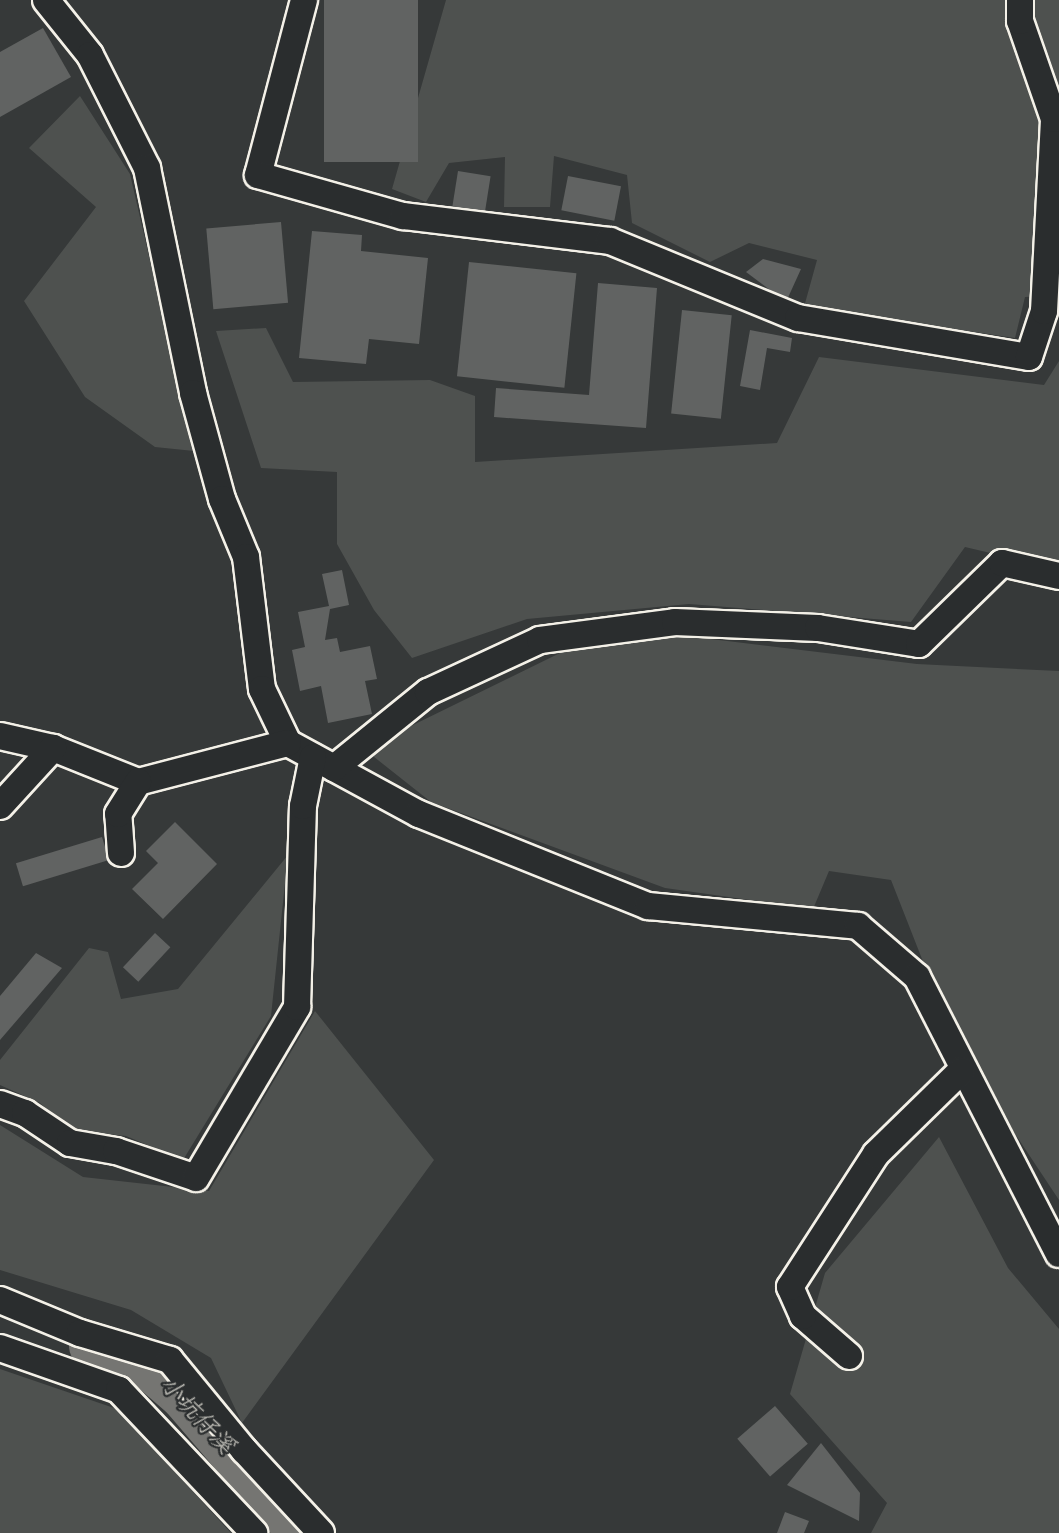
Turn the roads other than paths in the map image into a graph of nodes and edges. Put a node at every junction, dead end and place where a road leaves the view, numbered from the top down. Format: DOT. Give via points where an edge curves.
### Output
graph roads {
  1 [pos="46,0"];
  2 [pos="304,0"];
  3 [pos="1020,0"];
  4 [pos="1051,312"];
  5 [pos="1059,576"];
  6 [pos="0,736"];
  7 [pos="288,743"];
  8 [pos="53,748"];
  9 [pos="323,762"];
  10 [pos="138,782"];
  11 [pos="0,806"];
  12 [pos="121,853"];
  13 [pos="961,1071"];
  14 [pos="0,1104"];
  15 [pos="1059,1254"];
  16 [pos="0,1300"];
  17 [pos="0,1348"];
  18 [pos="849,1356"];
  19 [pos="254,1533"];
  20 [pos="321,1533"];
  1 -- 7 [label="street" via="90,55 147,168 193,393 222,499 246,557 262,689"];
  2 -- 4 [label="street" via="258,175 403,216 610,241 798,318 914,341 1029,357"];
  3 -- 4 [label="street" via="1020,21 1054,119"];
  5 -- 9 [label="street" via="1002,563 919,644 818,628 675,622 540,640 428,692"];
  6 -- 8 [label="street"];
  7 -- 9 [label="street"];
  7 -- 10 [label="street"];
  8 -- 10 [label="street"];
  8 -- 11 [label="street"];
  9 -- 13 [label="street" via="419,814 648,906 858,926 917,977"];
  9 -- 14 [label="street" via="303,806 297,1007 196,1178 116,1151 70,1143 25,1113"];
  10 -- 12 [label="street" via="118,814"];
  13 -- 15 [label="street"];
  13 -- 18 [label="street" via="876,1154 790,1287 803,1316"];
  16 -- 20 [label="street" via="80,1333 170,1360 244,1450"];
  17 -- 19 [label="street" via="119,1390"];
}
